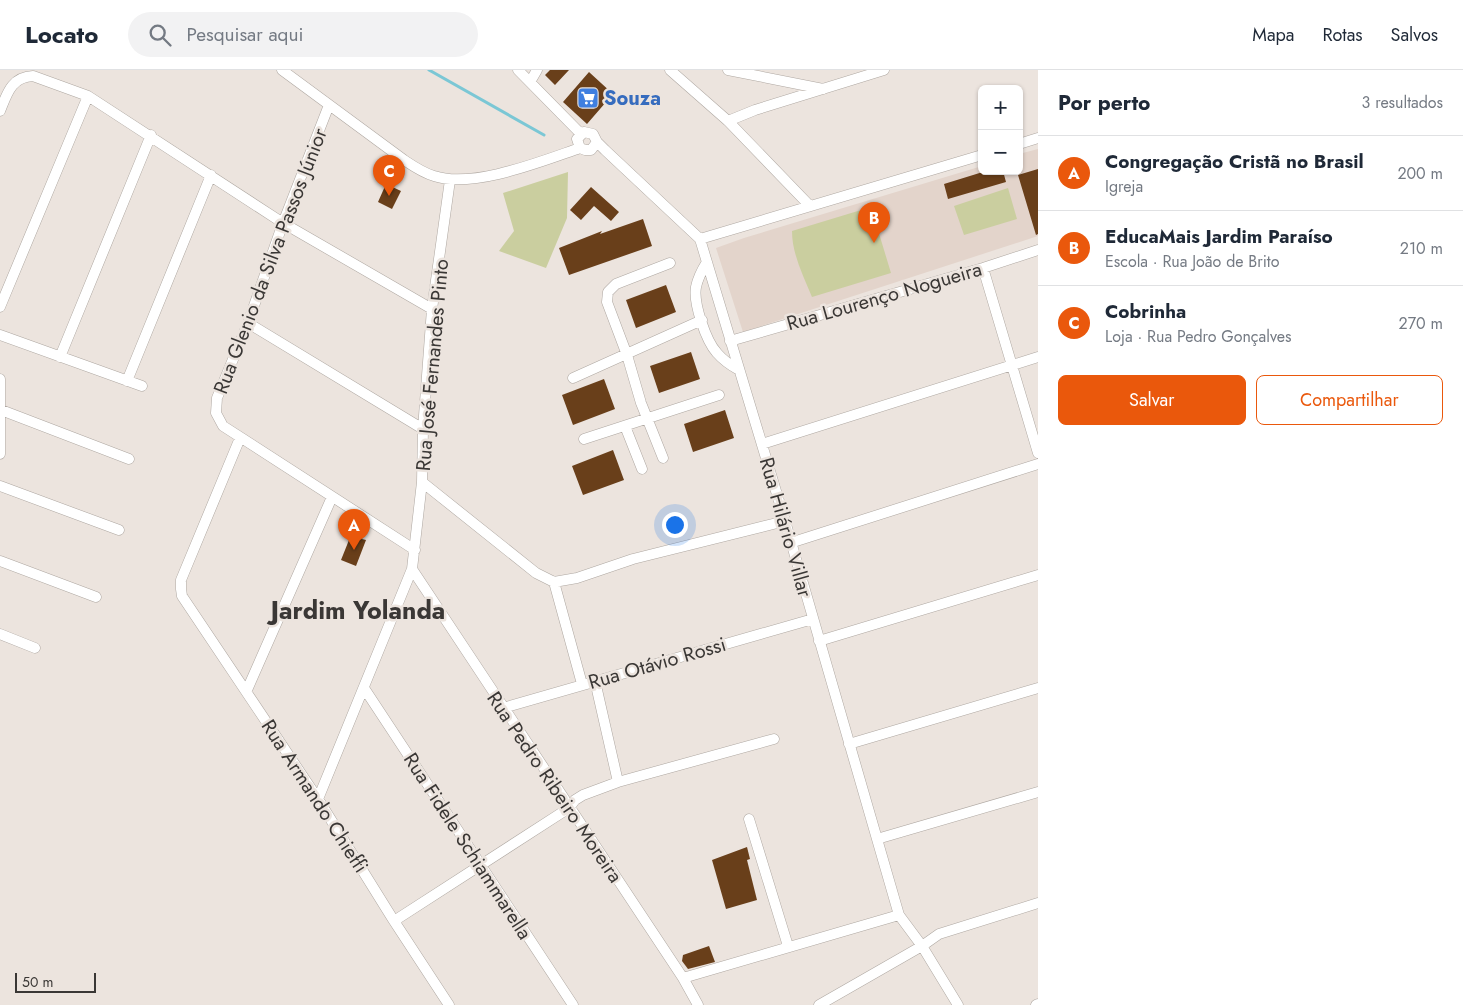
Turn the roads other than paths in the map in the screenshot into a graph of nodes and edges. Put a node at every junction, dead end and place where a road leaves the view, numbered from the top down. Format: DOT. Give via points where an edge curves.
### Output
graph roads {
  1 [pos="282,70"];
  2 [pos="518,70"];
  3 [pos="538,70"];
  4 [pos="670,70"];
  5 [pos="728,70"];
  6 [pos="884,70"];
  7 [pos="530,82"];
  8 [pos="824,89"];
  9 [pos="88,96"];
  10 [pos="329,105"];
  11 [pos="0,112"];
  12 [pos="728,121"];
  13 [pos="581,134"];
  14 [pos="151,135"];
  15 [pos="1038,138"];
  16 [pos="597,142"];
  17 [pos="1023,143"];
  18 [pos="580,148"];
  19 [pos="978,156"];
  20 [pos="211,175"];
  21 [pos="450,180"];
  22 [pos="810,206"];
  23 [pos="283,223"];
  24 [pos="700,239"];
  25 [pos="1038,250"];
  26 [pos="670,262"];
  27 [pos="707,262"];
  28 [pos="983,268"];
  29 [pos="0,307"];
  30 [pos="432,309"];
  31 [pos="702,320"];
  32 [pos="248,323"];
  33 [pos="0,335"];
  34 [pos="730,341"];
  35 [pos="627,354"];
  36 [pos="60,356"];
  37 [pos="1038,357"];
  38 [pos="1011,365"];
  39 [pos="739,370"];
  40 [pos="573,378"];
  41 [pos="0,379"];
  42 [pos="127,382"];
  43 [pos="142,386"];
  44 [pos="719,395"];
  45 [pos="1,410"];
  46 [pos="647,420"];
  47 [pos="625,426"];
  48 [pos="423,429"];
  49 [pos="240,438"];
  50 [pos="584,439"];
  51 [pos="762,444"];
  52 [pos="1038,453"];
  53 [pos="0,454"];
  54 [pos="663,458"];
  55 [pos="129,459"];
  56 [pos="1038,464"];
  57 [pos="642,469"];
  58 [pos="422,482"];
  59 [pos="0,486"];
  60 [pos="332,497"];
  61 [pos="785,521"];
  62 [pos="119,530"];
  63 [pos="790,543"];
  64 [pos="415,550"];
  65 [pos="0,561"];
  66 [pos="412,569"];
  67 [pos="1038,574"];
  68 [pos="554,582"];
  69 [pos="96,597"];
  70 [pos="812,619"];
  71 [pos="0,634"];
  72 [pos="819,641"];
  73 [pos="35,648"];
  74 [pos="595,682"];
  75 [pos="582,684"];
  76 [pos="364,688"];
  77 [pos="1038,688"];
  78 [pos="247,690"];
  79 [pos="502,708"];
  80 [pos="774,739"];
  81 [pos="849,744"];
  82 [pos="618,782"];
  83 [pos="1038,792"];
  84 [pos="318,799"];
  85 [pos="569,808"];
  86 [pos="749,819"];
  87 [pos="877,838"];
  88 [pos="481,866"];
  89 [pos="1038,904"];
  90 [pos="900,915"];
  91 [pos="394,922"];
  92 [pos="788,946"];
  93 [pos="922,946"];
  94 [pos="683,978"];
  95 [pos="448,1005"];
  96 [pos="573,1005"];
  97 [pos="698,1005"];
  98 [pos="819,1005"];
  99 [pos="958,1005"];
  1 -- 10 [label="street"];
  2 -- 7 [label="street"];
  3 -- 7 [label="street"];
  4 -- 12 [label="street"];
  5 -- 8 [label="street"];
  6 -- 8 [label="street"];
  7 -- 13 [label="street"];
  8 -- 12 [label="street"];
  9 -- 11 [label="street" via="26,76 12,85"];
  9 -- 14 [label="street"];
  9 -- 29 [label="street"];
  10 -- 21 [label="street" via="417,168"];
  10 -- 23 [label="street, Rua Glenio da Silva Passos Júnior"];
  12 -- 22 [label="street"];
  13 -- 16 [label="street, Rua Hilário Villar" via="590,132"];
  13 -- 18 [label="street" via="577,139"];
  14 -- 20 [label="street"];
  14 -- 36 [label="street"];
  15 -- 17 [label="street"];
  16 -- 18 [label="street" via="588,151"];
  16 -- 24 [label="street, Rua Hilário Villar"];
  18 -- 21 [label="street" via="508,172"];
  19 -- 22 [label="street"];
  20 -- 23 [label="street"];
  20 -- 42 [label="street"];
  21 -- 30 [label="street, Rua José Fernandes Pinto"];
  22 -- 24 [label="street"];
  23 -- 30 [label="street"];
  23 -- 32 [label="street, Rua Glenio da Silva Passos Júnior"];
  24 -- 27 [label="street, Rua Hilário Villar"];
  25 -- 28 [label="street, Rua Lourenço Nogueira"];
  26 -- 35 [label="street" via="616,284 608,292 608,302"];
  27 -- 31 [label="street" via="699,274 696,289"];
  27 -- 34 [label="street, Rua Hilário Villar"];
  28 -- 34 [label="street, Rua Lourenço Nogueira"];
  28 -- 38 [label="street"];
  30 -- 48 [label="street, Rua José Fernandes Pinto"];
  31 -- 35 [label="street"];
  31 -- 39 [label="street" via="715,352"];
  32 -- 48 [label="street"];
  32 -- 49 [label="street, Rua Glenio da Silva Passos Júnior" via="217,398 216,413 223,426"];
  33 -- 36 [label="street"];
  34 -- 39 [label="street, Rua Hilário Villar"];
  35 -- 40 [label="street"];
  35 -- 46 [label="street"];
  36 -- 42 [label="street"];
  37 -- 38 [label="street"];
  38 -- 51 [label="street"];
  38 -- 52 [label="street"];
  39 -- 51 [label="street, Rua Hilário Villar"];
  41 -- 45 [label="street"];
  42 -- 43 [label="street"];
  44 -- 46 [label="street"];
  45 -- 53 [label="street"];
  45 -- 55 [label="street"];
  46 -- 47 [label="street"];
  46 -- 54 [label="street"];
  47 -- 50 [label="street"];
  47 -- 57 [label="street"];
  48 -- 58 [label="street, Rua José Fernandes Pinto"];
  49 -- 60 [label="street, Rua Glenio da Silva Passos Júnior"];
  49 -- 78 [label="street, Rua Armando Chieffi" via="180,589"];
  51 -- 61 [label="street, Rua Hilário Villar"];
  56 -- 63 [label="street"];
  58 -- 64 [label="street, Rua José Fernandes Pinto"];
  58 -- 68 [label="street" via="518,560"];
  59 -- 62 [label="street"];
  60 -- 64 [label="street, Rua Glenio da Silva Passos Júnior"];
  60 -- 78 [label="street"];
  61 -- 63 [label="street, Rua Hilário Villar"];
  61 -- 68 [label="street"];
  63 -- 70 [label="street, Rua Hilário Villar"];
  64 -- 66 [label="street, Rua José Fernandes Pinto"];
  65 -- 69 [label="street"];
  66 -- 76 [label="street, Rua José Fernandes Pinto"];
  66 -- 79 [label="street, Rua Pedro Ribeiro Moreira"];
  67 -- 72 [label="street"];
  68 -- 75 [label="street"];
  70 -- 72 [label="street, Rua Hilário Villar"];
  70 -- 74 [label="street, Rua Otávio Rossi"];
  71 -- 73 [label="street"];
  72 -- 81 [label="street, Rua Hilário Villar"];
  74 -- 75 [label="street, Rua Otávio Rossi"];
  74 -- 82 [label="street"];
  75 -- 79 [label="street, Rua Otávio Rossi"];
  76 -- 84 [label="street, Rua José Fernandes Pinto"];
  76 -- 88 [label="street, Rua Fidele Schiammarella"];
  77 -- 81 [label="street"];
  78 -- 84 [label="street, Rua Armando Chieffi"];
  79 -- 85 [label="street, Rua Pedro Ribeiro Moreira"];
  80 -- 82 [label="street"];
  81 -- 87 [label="street, Rua Hilário Villar"];
  82 -- 85 [label="street" via="582,795"];
  83 -- 87 [label="street"];
  84 -- 91 [label="street, Rua Armando Chieffi"];
  85 -- 88 [label="street"];
  85 -- 94 [label="street, Rua Pedro Ribeiro Moreira"];
  86 -- 92 [label="street"];
  87 -- 90 [label="street, Rua Hilário Villar"];
  88 -- 91 [label="street"];
  88 -- 96 [label="street, Rua Fidele Schiammarella"];
  89 -- 93 [label="street" via="939,934"];
  90 -- 92 [label="street"];
  90 -- 93 [label="street, Rua Hilário Villar"];
  91 -- 95 [label="street, Rua Armando Chieffi"];
  92 -- 94 [label="street"];
  93 -- 98 [label="street"];
  93 -- 99 [label="street, Rua Hilário Villar"];
  94 -- 97 [label="street, Rua Pedro Ribeiro Moreira"];
}
